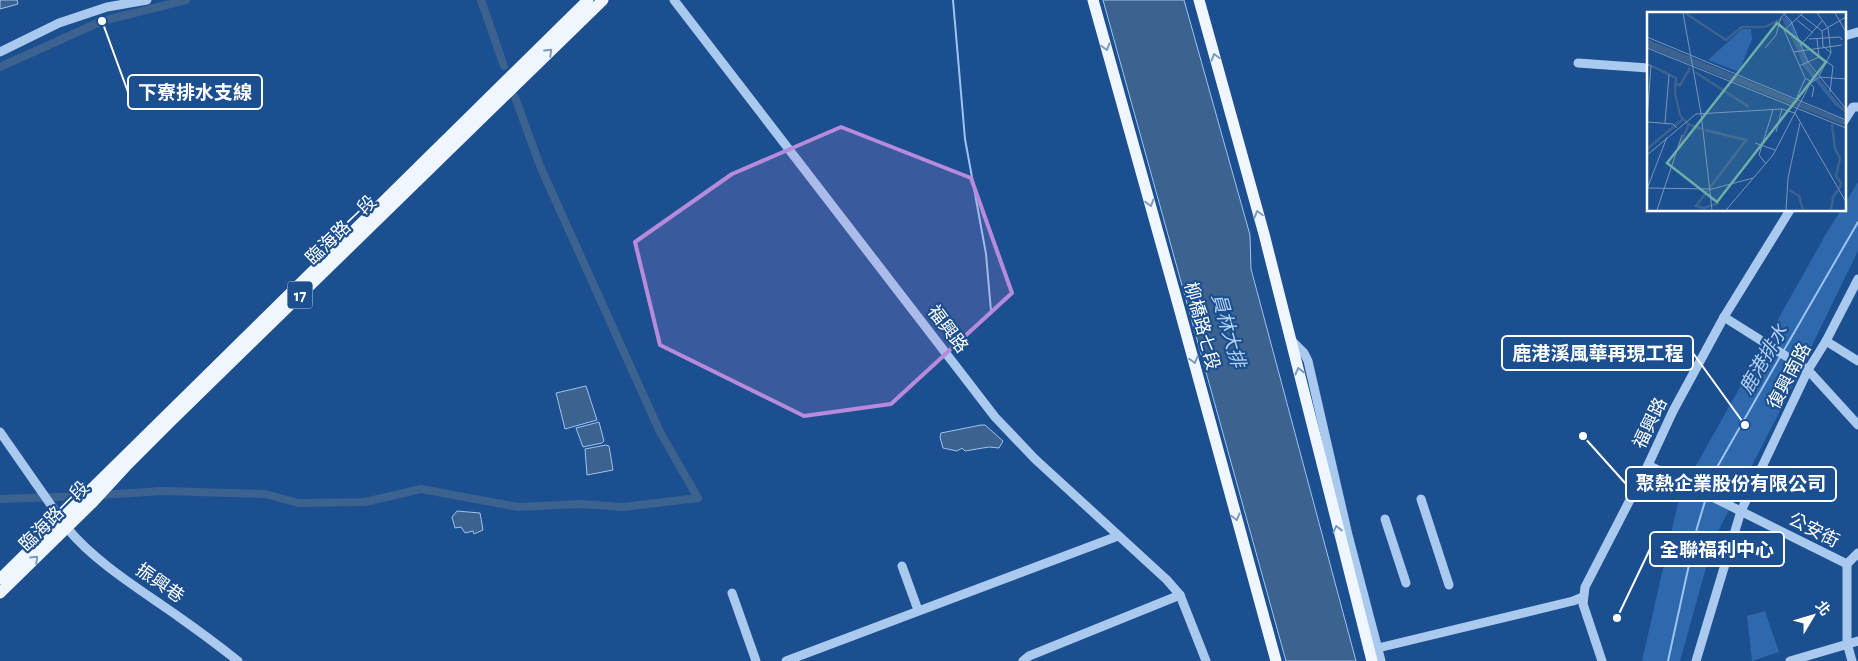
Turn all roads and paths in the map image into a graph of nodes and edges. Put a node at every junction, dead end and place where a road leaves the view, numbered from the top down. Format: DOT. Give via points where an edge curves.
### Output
graph roads {
  1 [pos="147,0"];
  2 [pos="588,0"];
  3 [pos="603,0"];
  4 [pos="674,0"];
  5 [pos="1093,0"];
  6 [pos="1199,0"];
  7 [pos="0,52"];
  8 [pos="1578,63"];
  9 [pos="1647,68"];
  10 [pos="1858,107"];
  11 [pos="1846,118"];
  12 [pos="1789,211"];
  13 [pos="1858,279"];
  14 [pos="1724,318"];
  15 [pos="1826,341"];
  16 [pos="1292,342"];
  17 [pos="1858,360"];
  18 [pos="1808,370"];
  19 [pos="1858,425"];
  20 [pos="0,432"];
  21 [pos="1648,465"];
  22 [pos="1421,499"];
  23 [pos="1741,511"];
  24 [pos="1385,520"];
  25 [pos="64,523"];
  26 [pos="1118,536"];
  27 [pos="1858,554"];
  28 [pos="1847,564"];
  29 [pos="902,566"];
  30 [pos="0,579"];
  31 [pos="1406,583"];
  32 [pos="1449,585"];
  33 [pos="732,593"];
  34 [pos="0,594"];
  35 [pos="1180,595"];
  36 [pos="1582,597"];
  37 [pos="918,610"];
  38 [pos="1858,641"];
  39 [pos="1847,643"];
  40 [pos="1378,648"];
  41 [pos="238,661"];
  42 [pos="756,661"];
  43 [pos="786,661"];
  44 [pos="1023,661"];
  45 [pos="1206,661"];
  46 [pos="1276,661"];
  47 [pos="1372,661"];
  48 [pos="1382,661"];
  49 [pos="1602,661"];
  50 [pos="1696,661"];
  51 [pos="1790,661"];
  52 [pos="1852,661"];
  1 -- 7 [label="street" via="107,7 59,23"];
  2 -- 25 [label="main road, 臨海路一段 / 17"];
  25 -- 3 [label="main road, 臨海路一段 / 17, one-way"];
  4 -- 26 [label="street, 福興路" via="995,417"];
  5 -- 46 [label="main road, 柳橋路七段, one-way"];
  16 -- 6 [label="main road, one-way"];
  8 -- 9 [label="street"];
  10 -- 11 [label="street" via="1853,107"];
  12 -- 14 [label="street, 福興路"];
  13 -- 15 [label="street, 復興南路"];
  14 -- 18 [label="street"];
  14 -- 21 [label="street, 福興路" via="1672,411"];
  15 -- 17 [label="street"];
  15 -- 18 [label="street, 復興南路"];
  16 -- 40 [label="street" via="1308,362"];
  47 -- 16 [label="main road, one-way"];
  18 -- 19 [label="street"];
  18 -- 23 [label="street, 復興南路"];
  20 -- 25 [label="street, 振興巷"];
  21 -- 23 [label="street, 公安街"];
  21 -- 36 [label="street, 福興路" via="1584,587"];
  22 -- 32 [label="street"];
  23 -- 28 [label="street, 公安街"];
  23 -- 50 [label="street, 復興南路"];
  24 -- 31 [label="street"];
  25 -- 30 [label="main road, 臨海路一段 / 17"];
  34 -- 25 [label="main road, 臨海路一段 / 17, one-way"];
  25 -- 41 [label="street, 振興巷" via="77,540 127,580"];
  26 -- 35 [label="street, 福興路"];
  26 -- 37 [label="street"];
  27 -- 28 [label="street"];
  28 -- 39 [label="street"];
  29 -- 37 [label="street"];
  33 -- 42 [label="street"];
  35 -- 44 [label="street"];
  35 -- 45 [label="street, 福興路"];
  36 -- 40 [label="street" via="1573,602"];
  36 -- 49 [label="street"];
  37 -- 43 [label="street"];
  38 -- 39 [label="street"];
  39 -- 51 [label="street"];
  39 -- 52 [label="street"];
  40 -- 48 [label="street"];
}
